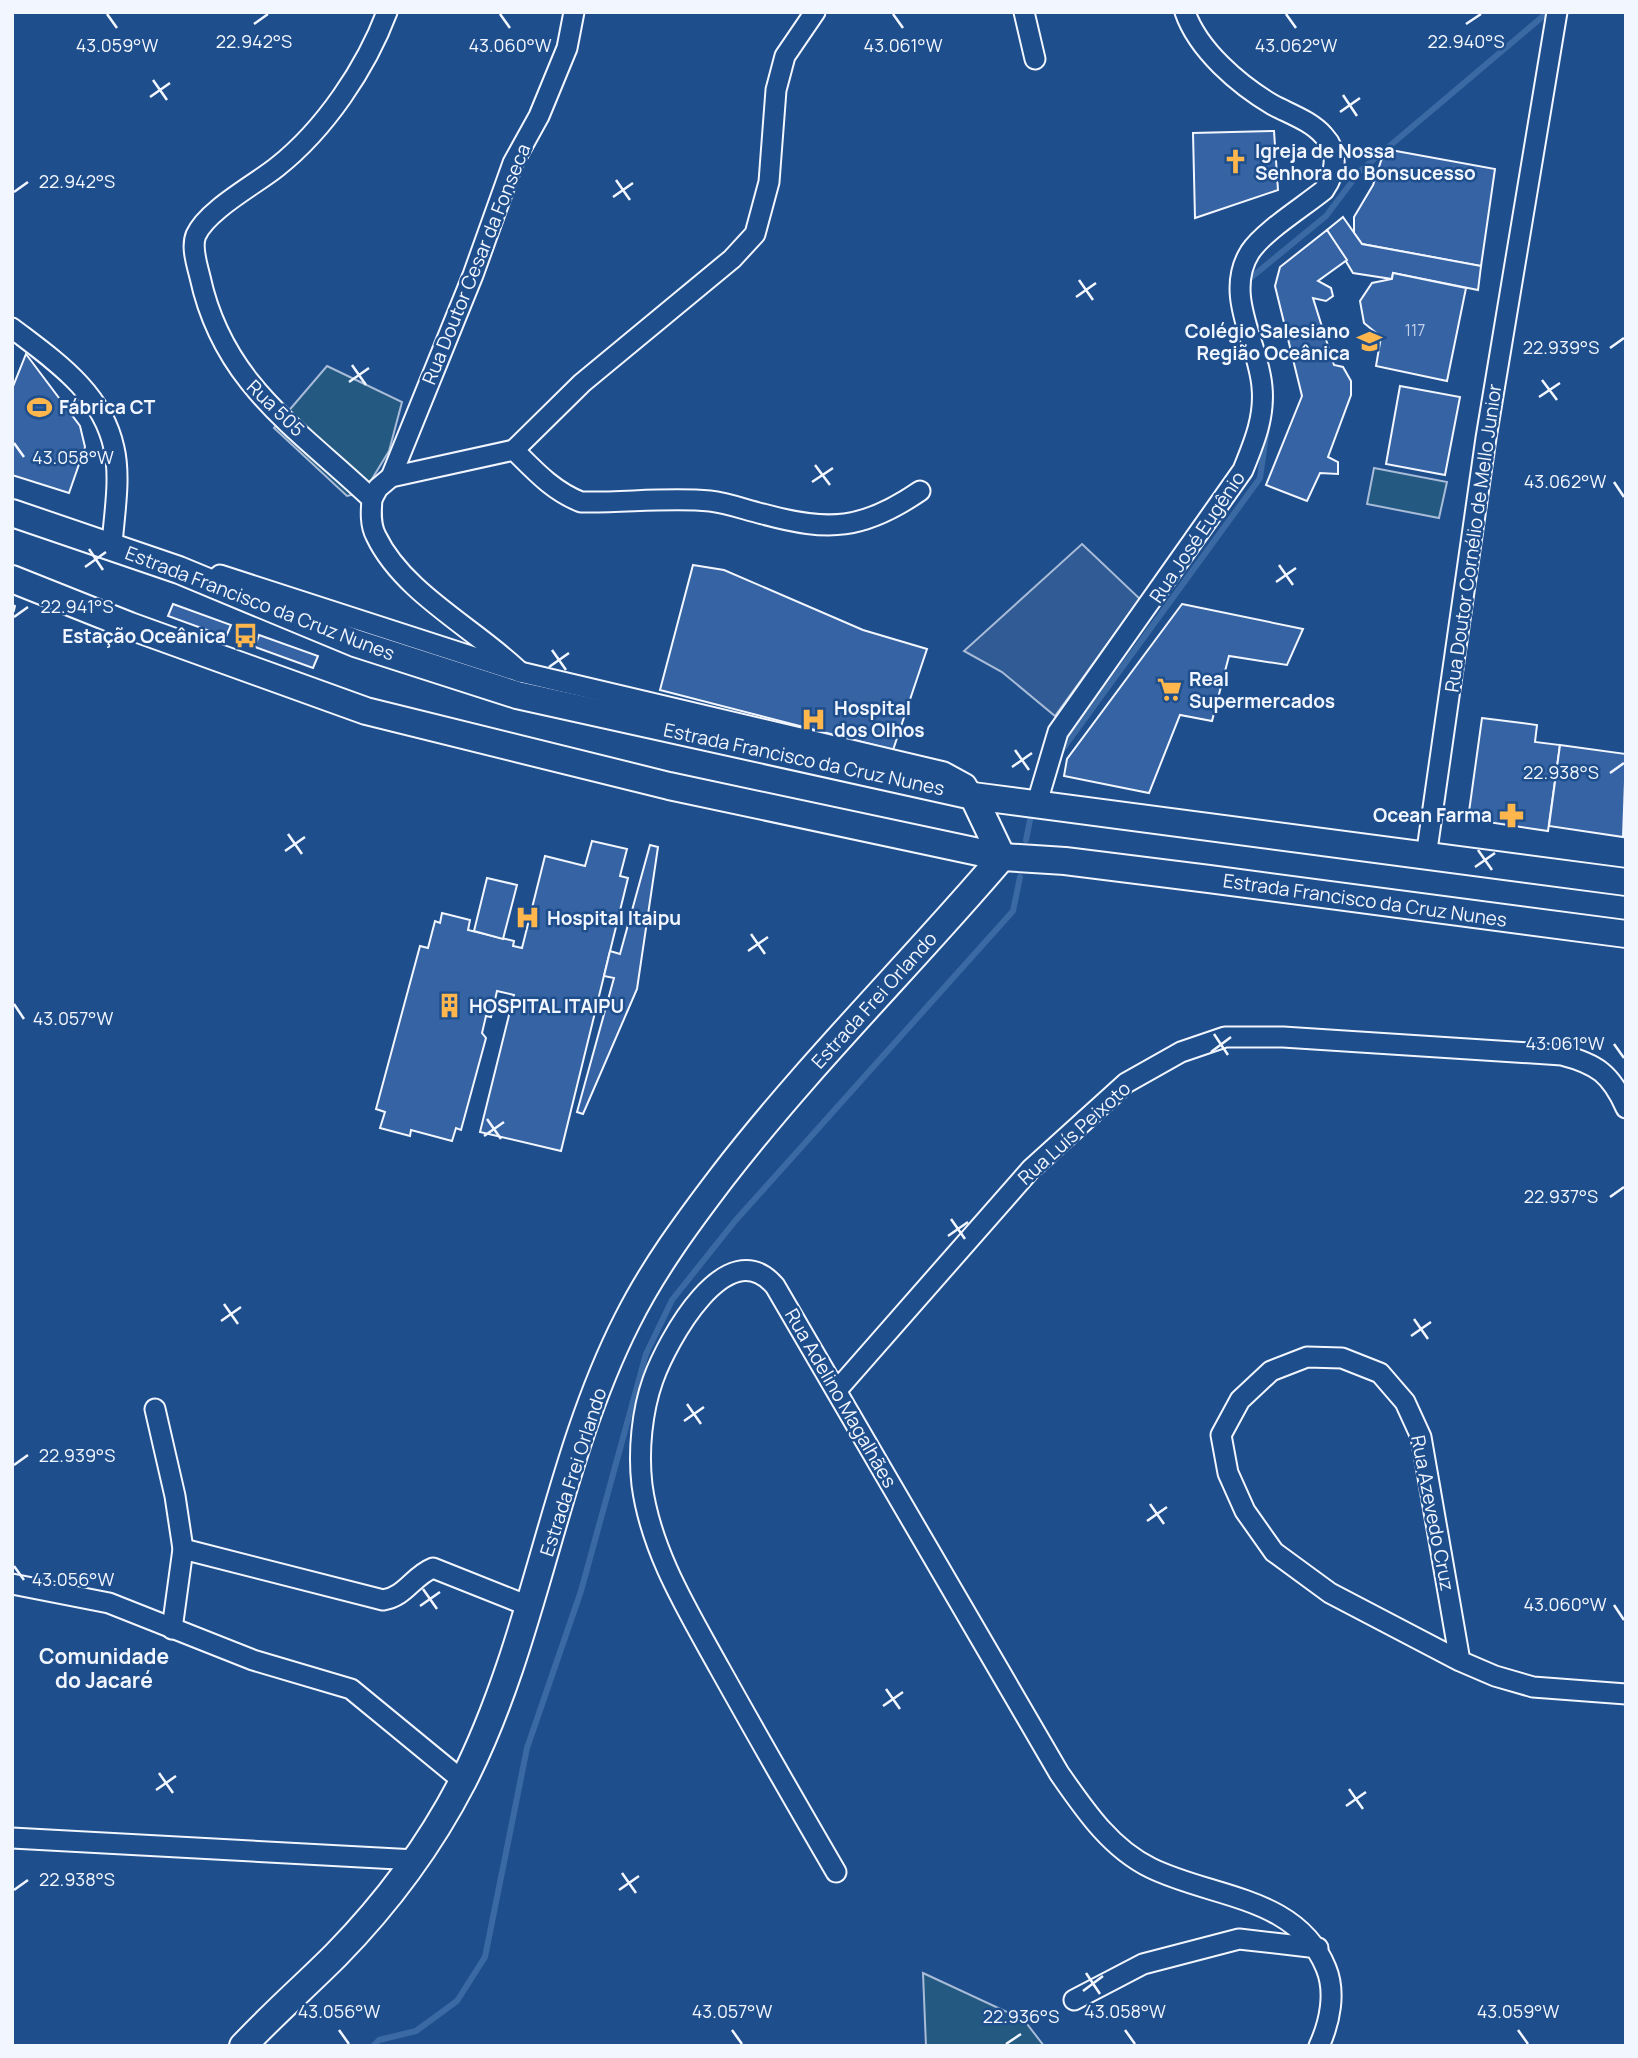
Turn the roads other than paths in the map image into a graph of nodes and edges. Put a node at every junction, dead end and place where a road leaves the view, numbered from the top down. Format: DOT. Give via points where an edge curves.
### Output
graph roads {
  1 [pos="387,12"];
  2 [pos="574,12"];
  3 [pos="815,12"];
  4 [pos="1024,12"];
  5 [pos="1185,12"];
  6 [pos="1557,12"];
  7 [pos="1035,59"];
  8 [pos="12,328"];
  9 [pos="514,450"];
  10 [pos="391,477"];
  11 [pos="920,491"];
  12 [pos="372,499"];
  13 [pos="12,513"];
  14 [pos="112,545"];
  15 [pos="179,570"];
  16 [pos="14,580"];
  17 [pos="520,672"];
  18 [pos="973,796"];
  19 [pos="1036,806"];
  20 [pos="1002,857"];
  21 [pos="1426,857"];
  22 [pos="1626,882"];
  23 [pos="1626,934"];
  24 [pos="1626,1108"];
  25 [pos="836,1390"];
  26 [pos="155,1409"];
  27 [pos="183,1549"];
  28 [pos="12,1584"];
  29 [pos="531,1607"];
  30 [pos="172,1629"];
  31 [pos="1460,1661"];
  32 [pos="1626,1694"];
  33 [pos="463,1781"];
  34 [pos="12,1838"];
  35 [pos="416,1860"];
  36 [pos="836,1872"];
  37 [pos="1318,1948"];
  38 [pos="1074,2000"];
  39 [pos="243,2046"];
  40 [pos="1319,2046"];
  1 -- 12 [label="street, Rua 505" via="354,82 278,166 214,215 196,235 194,253 207,312 249,385"];
  2 -- 10 [label="street, Rua Doutor Cesar da Fonseca" via="568,48 513,163"];
  3 -- 9 [label="street" via="785,56 776,90 769,182 755,234 732,259 582,383"];
  4 -- 7 [label="street"];
  5 -- 19 [label="street, Rua José Eugênio" via="1205,48 1223,64 1271,103 1325,136 1332,148 1333,171 1324,190 1251,251 1241,277 1241,304 1257,361 1263,407 1243,470 1058,732"];
  6 -- 21 [label="street, Rua Doutor Cornélio de Mello Junior" via="1486,438"];
  8 -- 14 [label="street" via="84,388 105,417 115,451"];
  9 -- 10 [label="street"];
  9 -- 11 [label="street" via="546,482 581,502 711,501 816,526 844,527 869,521"];
  10 -- 12 [label="street, Rua Doutor Cesar da Fonseca"];
  12 -- 17 [label="street" via="375,534 388,555 460,625"];
  13 -- 14 [label="main road, Estrada Francisco da Cruz Nunes"];
  14 -- 15 [label="main road, Estrada Francisco da Cruz Nunes"];
  15 -- 17 [label="street" via="219,575"];
  15 -- 18 [label="main road, Estrada Francisco da Cruz Nunes" via="355,643 517,695"];
  16 -- 20 [label="main road, Estrada Francisco da Cruz Nunes" via="366,711 656,783"];
  17 -- 18 [label="street" via="944,772 966,784"];
  18 -- 19 [label="main road, Estrada Francisco da Cruz Nunes"];
  18 -- 20 [label="main road"];
  19 -- 21 [label="main road, Estrada Francisco da Cruz Nunes"];
  20 -- 23 [label="main road, Estrada Francisco da Cruz Nunes" via="1065,861"];
  20 -- 29 [label="main road, Estrada Frei Orlando" via="776,1107 666,1251 627,1321 597,1391"];
  21 -- 22 [label="main road, Estrada Francisco da Cruz Nunes"];
  24 -- 25 [label="street, Rua Luís Peixoto" via="1607,1076 1589,1062 1562,1055 1283,1037 1225,1037 1181,1052 1126,1083 1031,1168"];
  25 -- 36 [label="street, Rua Adelino Magalhães" via="775,1286 763,1272 750,1268 735,1272 692,1308 652,1381 642,1431 642,1484 655,1540 678,1593"];
  25 -- 37 [label="street, Rua Adelino Magalhães" via="1084,1810 1119,1848 1152,1868 1281,1915"];
  26 -- 27 [label="street"];
  27 -- 29 [label="street" via="383,1600 400,1594 433,1568"];
  27 -- 30 [label="street"];
  28 -- 30 [label="street" via="109,1603"];
  29 -- 33 [label="main road, Estrada Frei Orlando"];
  30 -- 33 [label="street" via="253,1660 351,1689"];
  31 -- 31 [label="street, Rua Azevedo Cruz" via="1421,1437 1405,1402 1380,1373 1342,1358 1307,1357 1271,1371 1240,1400 1221,1435 1228,1474 1245,1511 1274,1552 1330,1593"];
  31 -- 32 [label="street, Rua Azevedo Cruz" via="1532,1686"];
  33 -- 35 [label="main road, Estrada Frei Orlando"];
  34 -- 35 [label="street"];
  35 -- 39 [label="main road, Estrada Frei Orlando" via="335,1956"];
  37 -- 38 [label="street" via="1239,1939 1143,1964"];
  37 -- 40 [label="street, Rua Adelino Magalhães" via="1330,1977 1331,2007"];
}
